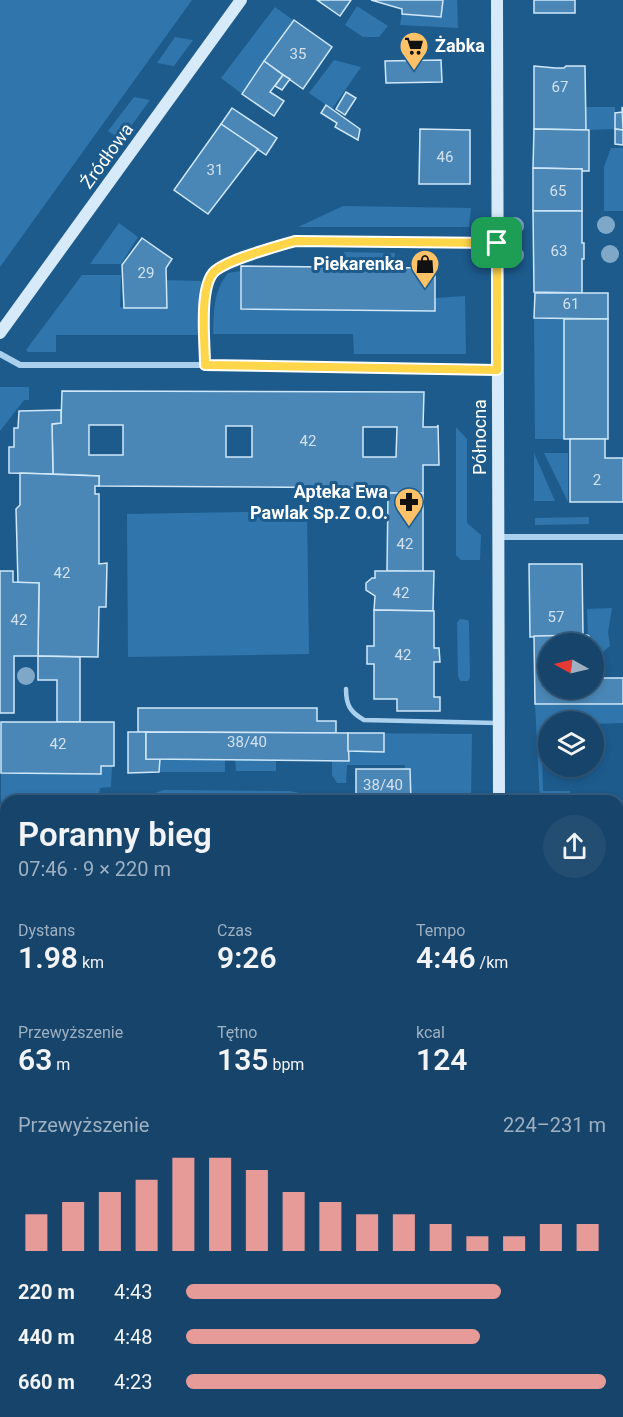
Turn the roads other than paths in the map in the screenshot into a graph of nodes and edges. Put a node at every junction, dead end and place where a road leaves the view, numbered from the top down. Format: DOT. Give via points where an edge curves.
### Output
graph roads {
  1 [pos="242,0"];
  2 [pos="496,0"];
  3 [pos="497,243"];
  4 [pos="0,333"];
  5 [pos="0,354"];
  6 [pos="205,365"];
  7 [pos="497,370"];
  8 [pos="498,537"];
  9 [pos="623,537"];
  10 [pos="345,688"];
  11 [pos="499,723"];
  12 [pos="499,795"];
  1 -- 4 [label="street, Źródłowa"];
  2 -- 3 [label="street, Północna"];
  3 -- 6 [label="lane" via="295,241 231,262 214,272 206,287"];
  3 -- 7 [label="street, Północna"];
  5 -- 6 [label="street" via="20,365"];
  6 -- 7 [label="street"];
  7 -- 8 [label="street, Północna"];
  8 -- 9 [label="street"];
  8 -- 11 [label="street, Północna"];
  10 -- 11 [label="lane" via="349,710 364,720"];
  11 -- 12 [label="street, Północna"];
}
